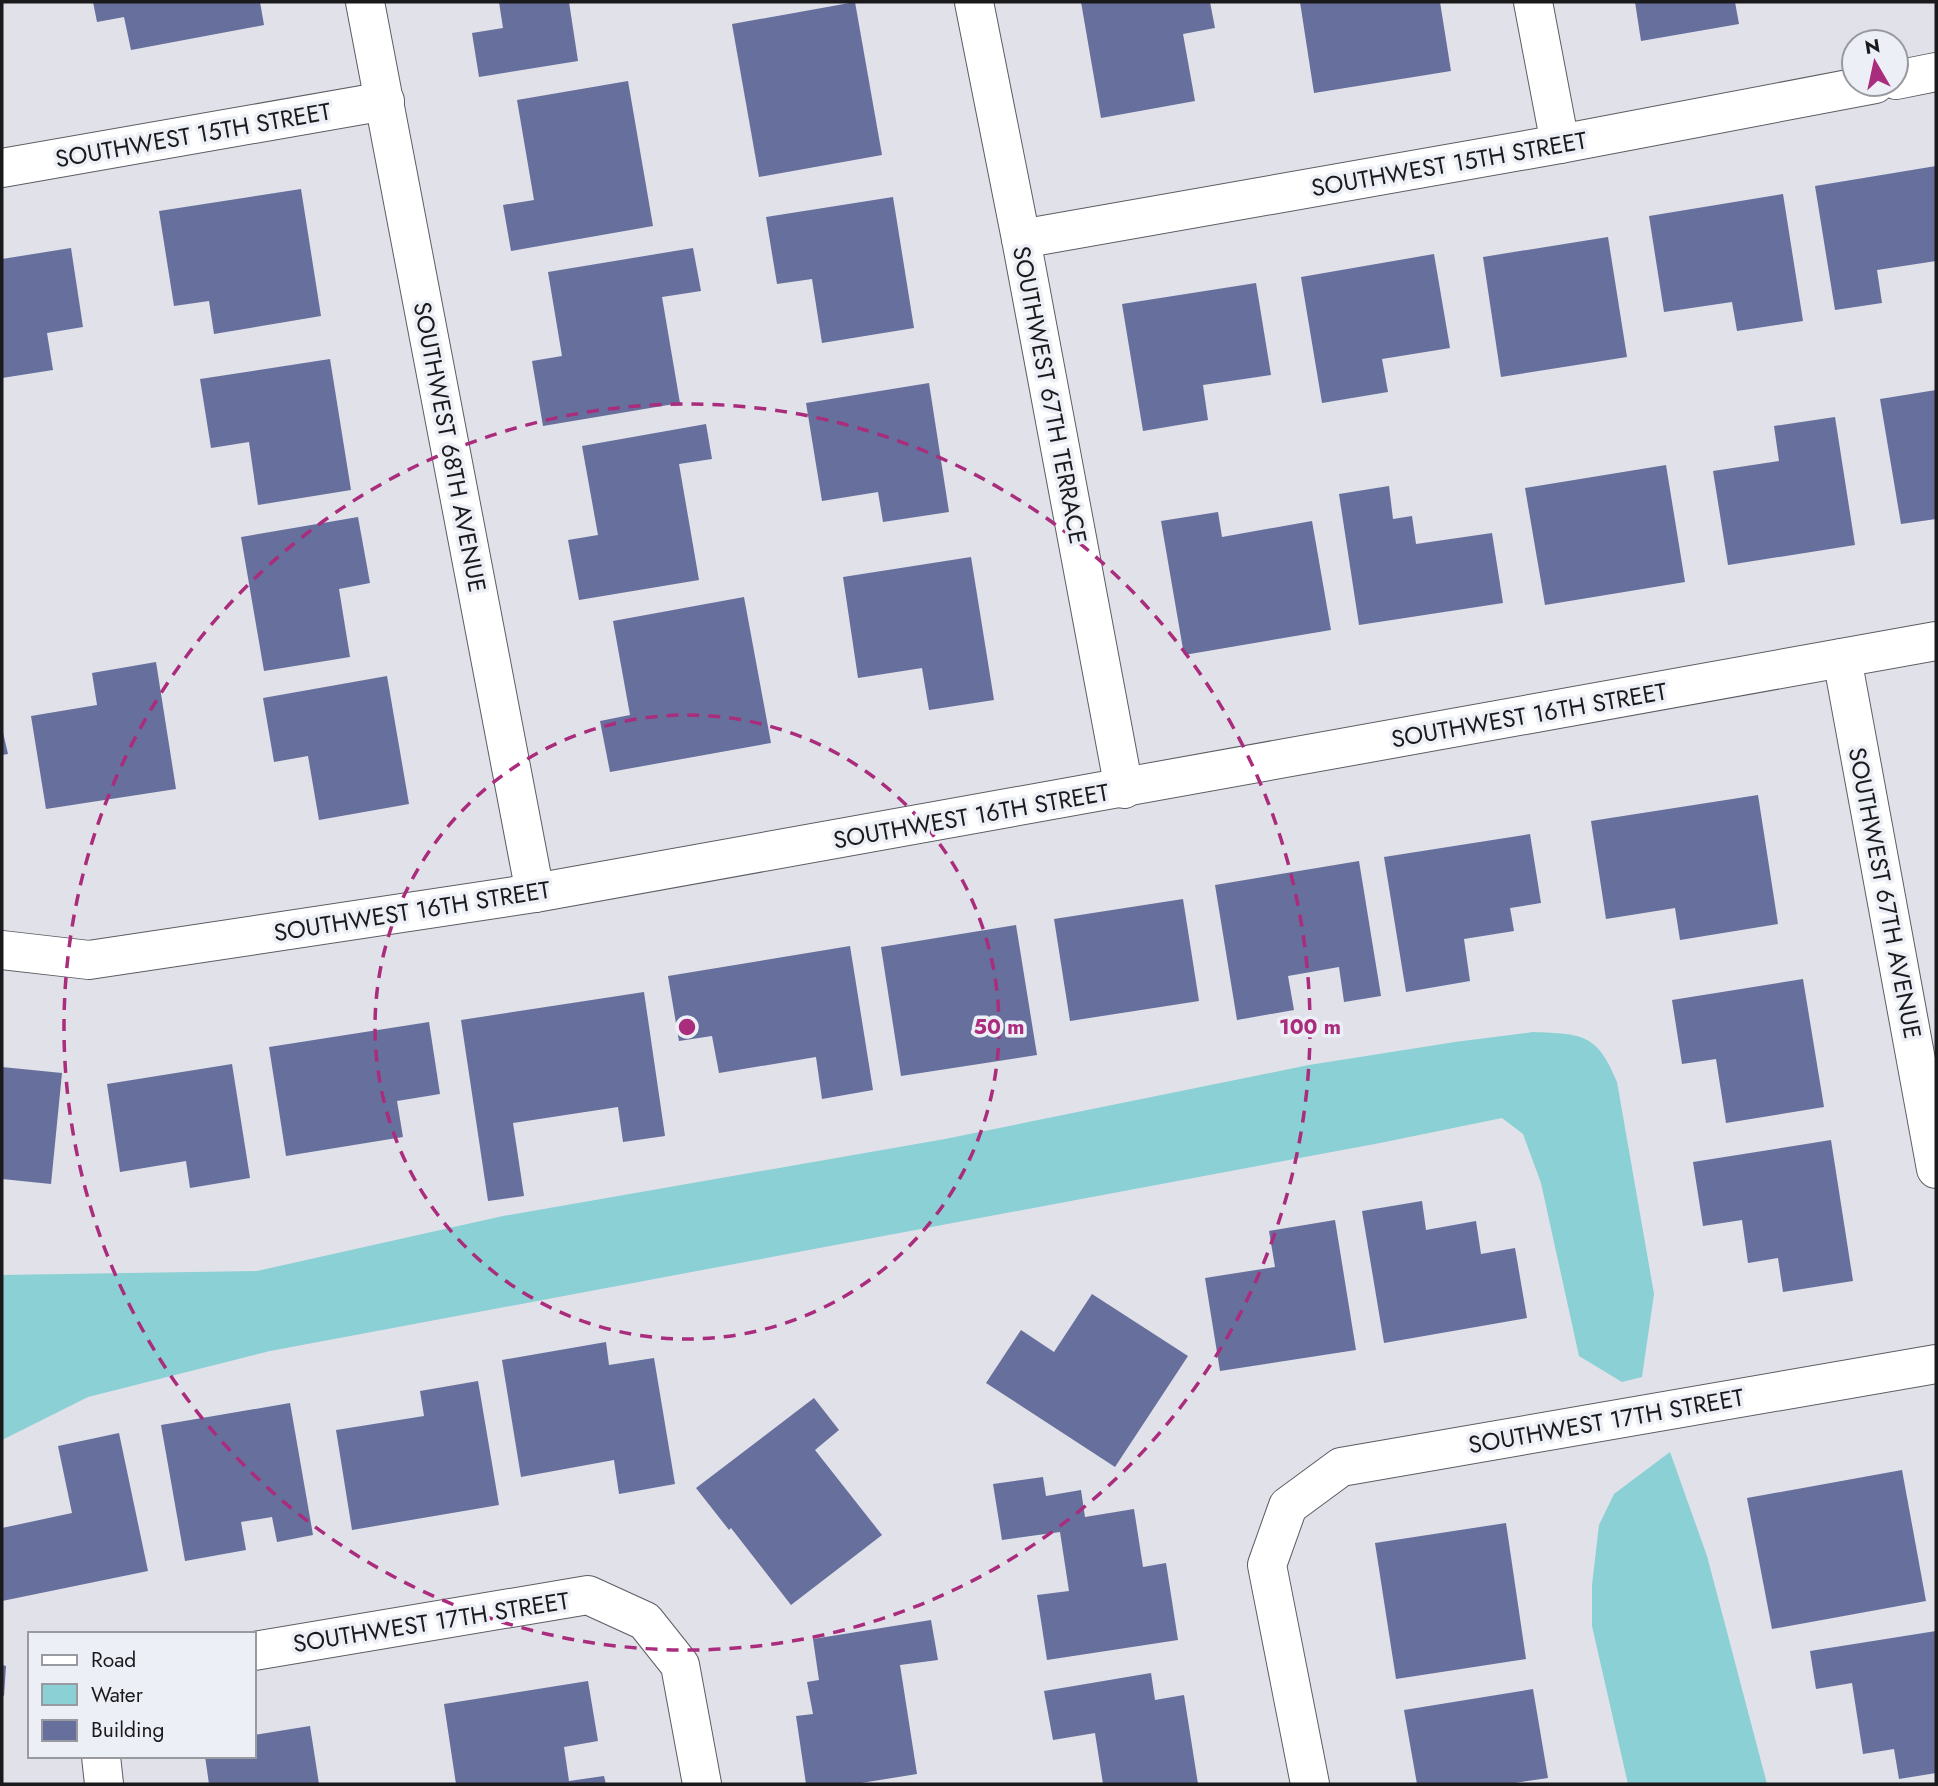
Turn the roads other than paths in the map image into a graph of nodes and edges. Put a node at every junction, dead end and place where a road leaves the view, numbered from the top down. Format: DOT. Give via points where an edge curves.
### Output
graph roads {
  1 [pos="365,2"];
  2 [pos="974,2"];
  3 [pos="1533,2"];
  4 [pos="1936,72"];
  5 [pos="1910,77"];
  6 [pos="1840,91"];
  7 [pos="384,101"];
  8 [pos="1560,144"];
  9 [pos="2,168"];
  10 [pos="1021,239"];
  11 [pos="1936,642"];
  12 [pos="1842,658"];
  13 [pos="1124,789"];
  14 [pos="535,892"];
  15 [pos="2,950"];
  16 [pos="1936,1169"];
  17 [pos="1936,1364"];
  18 [pos="256,1651"];
  19 [pos="101,1758"];
  20 [pos="104,1784"];
  21 [pos="702,1784"];
  22 [pos="1310,1784"];
  1 -- 7 [label="street, SOUTHWEST 68TH AVENUE"];
  2 -- 10 [label="street, SOUTHWEST 67TH TERRACE"];
  3 -- 8 [label="street"];
  4 -- 5 [label="street"];
  6 -- 8 [label="street, SOUTHWEST 15TH STREET"];
  7 -- 9 [label="street, SOUTHWEST 15TH STREET"];
  7 -- 14 [label="street, SOUTHWEST 68TH AVENUE"];
  8 -- 10 [label="street, SOUTHWEST 15TH STREET"];
  10 -- 13 [label="street, SOUTHWEST 67TH TERRACE"];
  11 -- 12 [label="street, SOUTHWEST 16TH STREET"];
  12 -- 13 [label="street, SOUTHWEST 16TH STREET"];
  12 -- 16 [label="street, SOUTHWEST 67TH AVENUE"];
  13 -- 14 [label="street, SOUTHWEST 16TH STREET"];
  14 -- 15 [label="street, SOUTHWEST 16TH STREET" via="89,960"];
  17 -- 22 [label="street, SOUTHWEST 17TH STREET" via="1341,1467 1288,1506 1267,1565"];
  18 -- 21 [label="street, SOUTHWEST 17TH STREET" via="588,1595 645,1620 680,1665"];
  19 -- 20 [label="street"];
}
